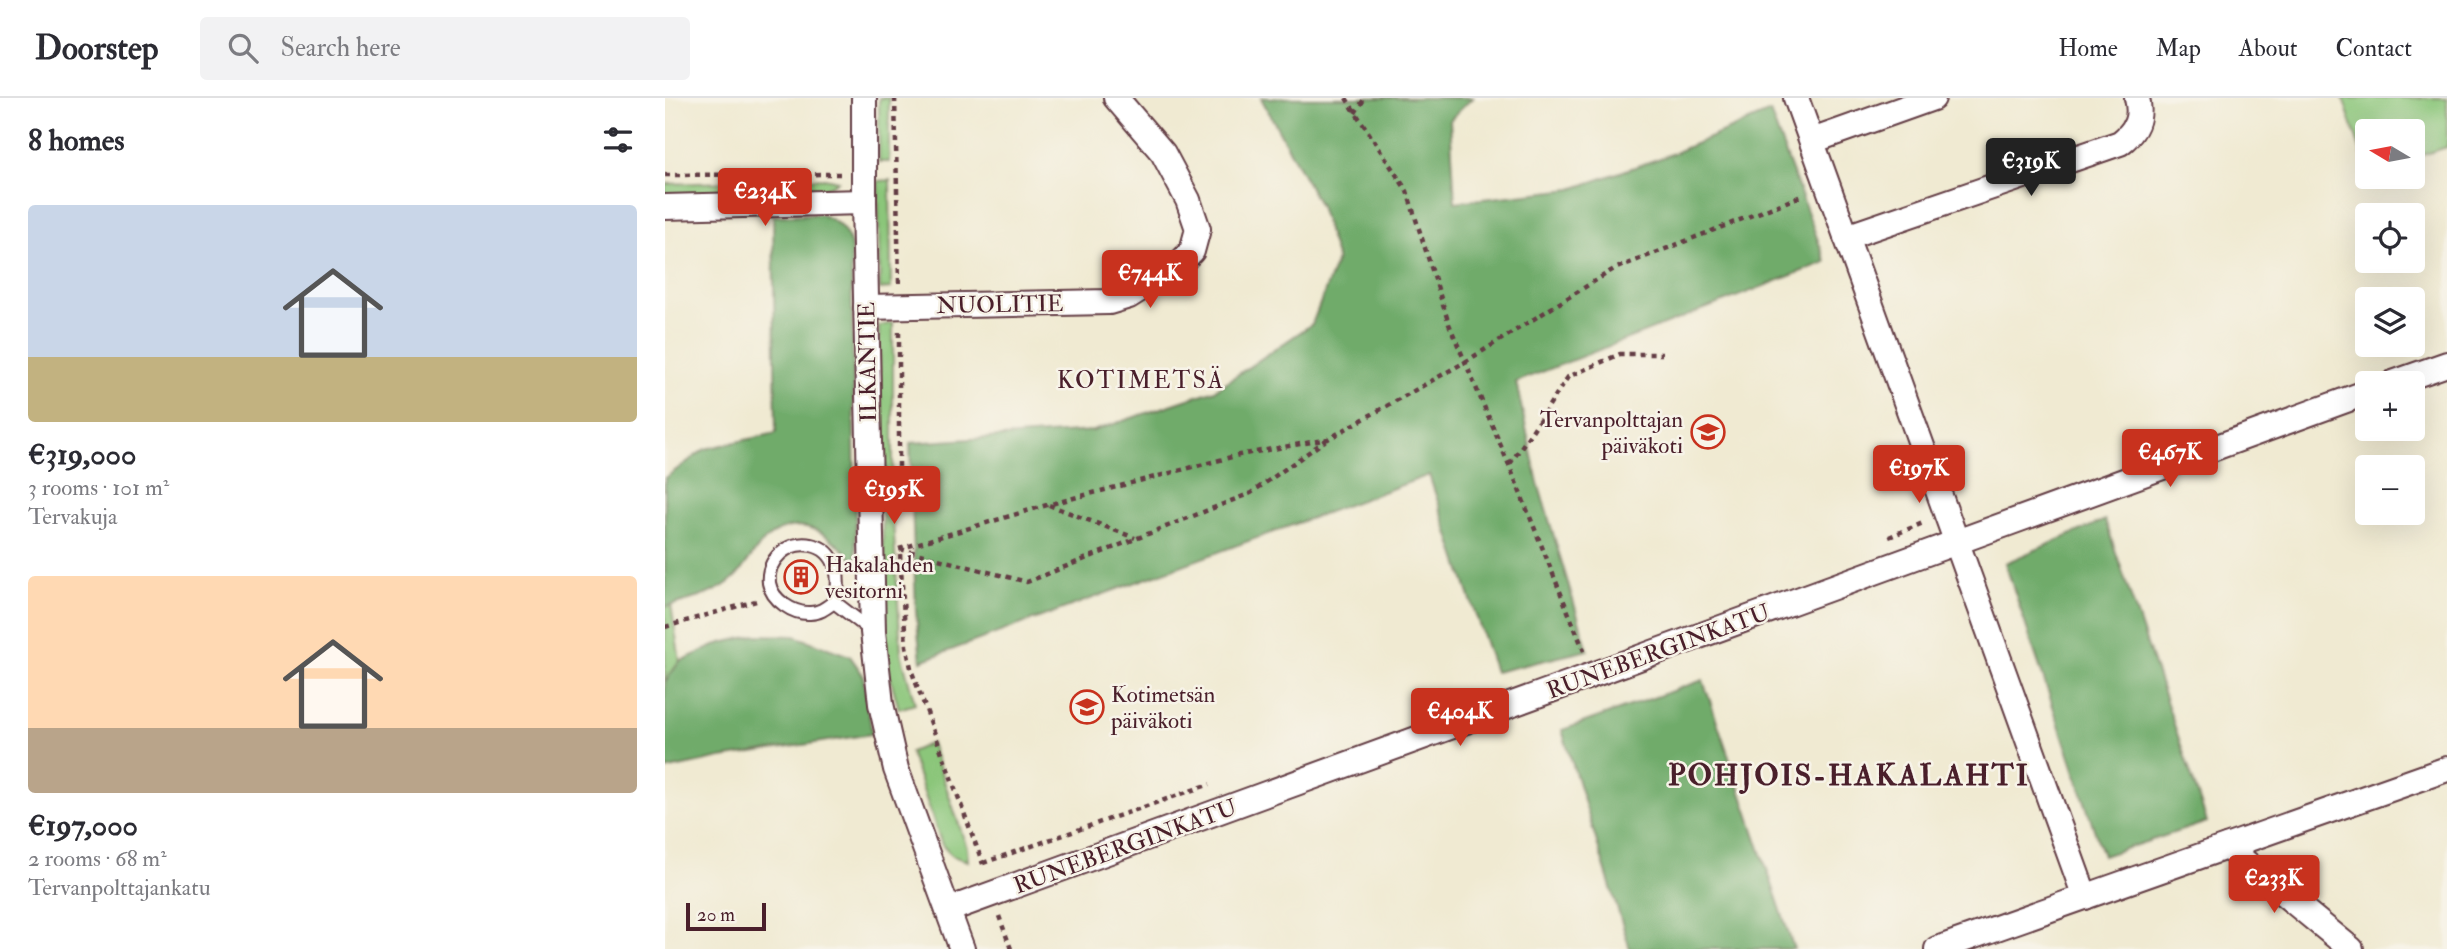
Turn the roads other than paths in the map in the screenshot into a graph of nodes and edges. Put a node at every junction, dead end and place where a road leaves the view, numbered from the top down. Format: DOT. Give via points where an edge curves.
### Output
graph roads {
  1 [pos="864,98"];
  2 [pos="1116,98"];
  3 [pos="1796,98"];
  4 [pos="1933,98"];
  5 [pos="2137,98"];
  6 [pos="1812,141"];
  7 [pos="864,202"];
  8 [pos="665,207"];
  9 [pos="1846,237"];
  10 [pos="866,307"];
  11 [pos="2447,364"];
  12 [pos="2425,372"];
  13 [pos="2355,398"];
  14 [pos="1957,542"];
  15 [pos="834,602"];
  16 [pos="873,632"];
  17 [pos="2447,769"];
  18 [pos="2227,846"];
  19 [pos="2085,897"];
  20 [pos="948,910"];
  21 [pos="962,949"];
  22 [pos="1937,949"];
  23 [pos="2351,949"];
  1 -- 7 [label="street, ILKANTIE"];
  2 -- 10 [label="street, NUOLITIE" via="1163,153 1192,209 1198,229 1192,251 1178,265 1129,296 1109,302"];
  3 -- 6 [label="street"];
  4 -- 6 [label="street"];
  5 -- 9 [label="street" via="2139,120 2120,143"];
  6 -- 9 [label="street"];
  7 -- 8 [label="street"];
  7 -- 10 [label="street, ILKANTIE"];
  9 -- 14 [label="street"];
  10 -- 16 [label="street, ILKANTIE"];
  11 -- 12 [label="street"];
  13 -- 14 [label="street, RUNEBERGINKATU"];
  14 -- 19 [label="street"];
  14 -- 20 [label="street, RUNEBERGINKATU"];
  15 -- 15 [label="lane" via="811,613 786,606 773,596 769,583 774,561 788,547 812,545 825,551 838,573"];
  15 -- 16 [label="lane"];
  16 -- 20 [label="street, ILKANTIE" via="881,704 896,769"];
  17 -- 18 [label="street"];
  18 -- 19 [label="street"];
  18 -- 23 [label="street"];
  19 -- 22 [label="street"];
  20 -- 21 [label="street, ILKANTIE"];
}
